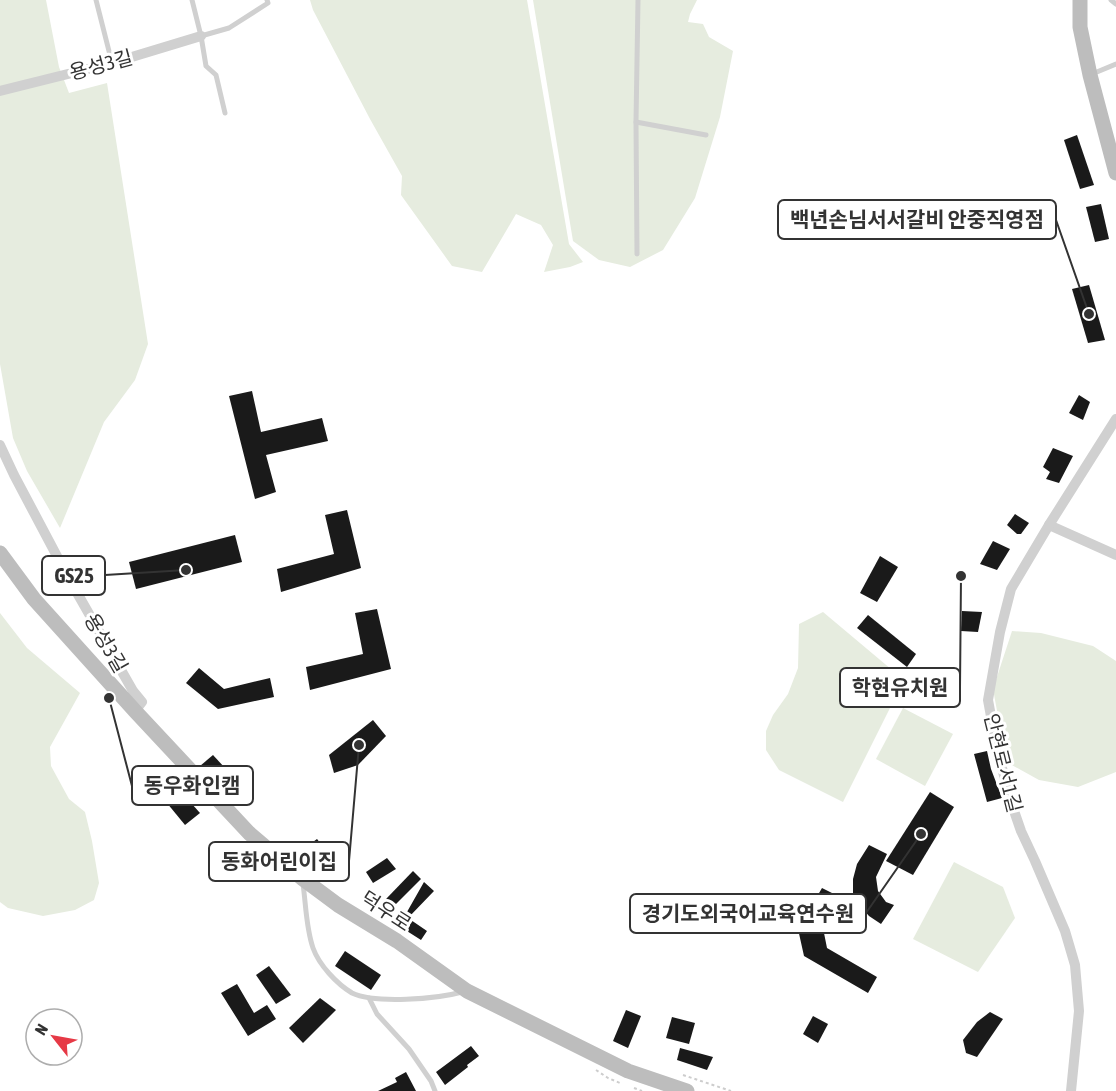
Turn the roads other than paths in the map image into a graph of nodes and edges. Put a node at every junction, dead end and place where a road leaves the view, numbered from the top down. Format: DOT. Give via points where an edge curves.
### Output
graph roads {
  1 [pos="96,0"];
  2 [pos="192,0"];
  3 [pos="267,0"];
  4 [pos="638,0"];
  5 [pos="1080,0"];
  6 [pos="1111,0"];
  7 [pos="1116,4"];
  8 [pos="201,36"];
  9 [pos="112,63"];
  10 [pos="1116,64"];
  11 [pos="1090,75"];
  12 [pos="0,91"];
  13 [pos="225,112"];
  14 [pos="636,122"];
  15 [pos="706,135"];
  16 [pos="1116,170"];
  17 [pos="637,255"];
  18 [pos="1116,419"];
  19 [pos="0,445"];
  20 [pos="1049,525"];
  21 [pos="0,553"];
  22 [pos="1116,555"];
  23 [pos="135,711"];
  24 [pos="303,879"];
  25 [pos="467,991"];
  26 [pos="369,998"];
  27 [pos="435,1091"];
  28 [pos="687,1091"];
  29 [pos="1071,1091"];
  1 -- 9 [label="lane"];
  2 -- 8 [label="lane"];
  3 -- 8 [label="lane" via="268,3 229,27"];
  4 -- 14 [label="lane"];
  5 -- 11 [label="street" via="1080,27"];
  6 -- 7 [label="lane"];
  8 -- 9 [label="street, 용성3길"];
  8 -- 13 [label="lane" via="206,66 216,75"];
  9 -- 12 [label="street, 용성3길"];
  10 -- 11 [label="lane"];
  11 -- 16 [label="street"];
  14 -- 15 [label="lane"];
  14 -- 17 [label="lane"];
  18 -- 20 [label="street, 안현로서1길"];
  19 -- 23 [label="street, 용성3길" via="68,577 142,702"];
  20 -- 22 [label="street"];
  20 -- 29 [label="street, 안현로서1길" via="1011,589 988,700 1020,831 1065,931 1075,965 1079,1011"];
  21 -- 23 [label="street, 덕우로" via="34,599"];
  23 -- 24 [label="street, 덕우로" via="249,833"];
  24 -- 25 [label="street, 덕우로"];
  24 -- 26 [label="lane" via="308,928 323,967 352,993"];
  25 -- 26 [label="lane"];
  25 -- 28 [label="street, 덕우로" via="628,1071"];
  26 -- 27 [label="lane" via="377,1014 409,1049"];
}
